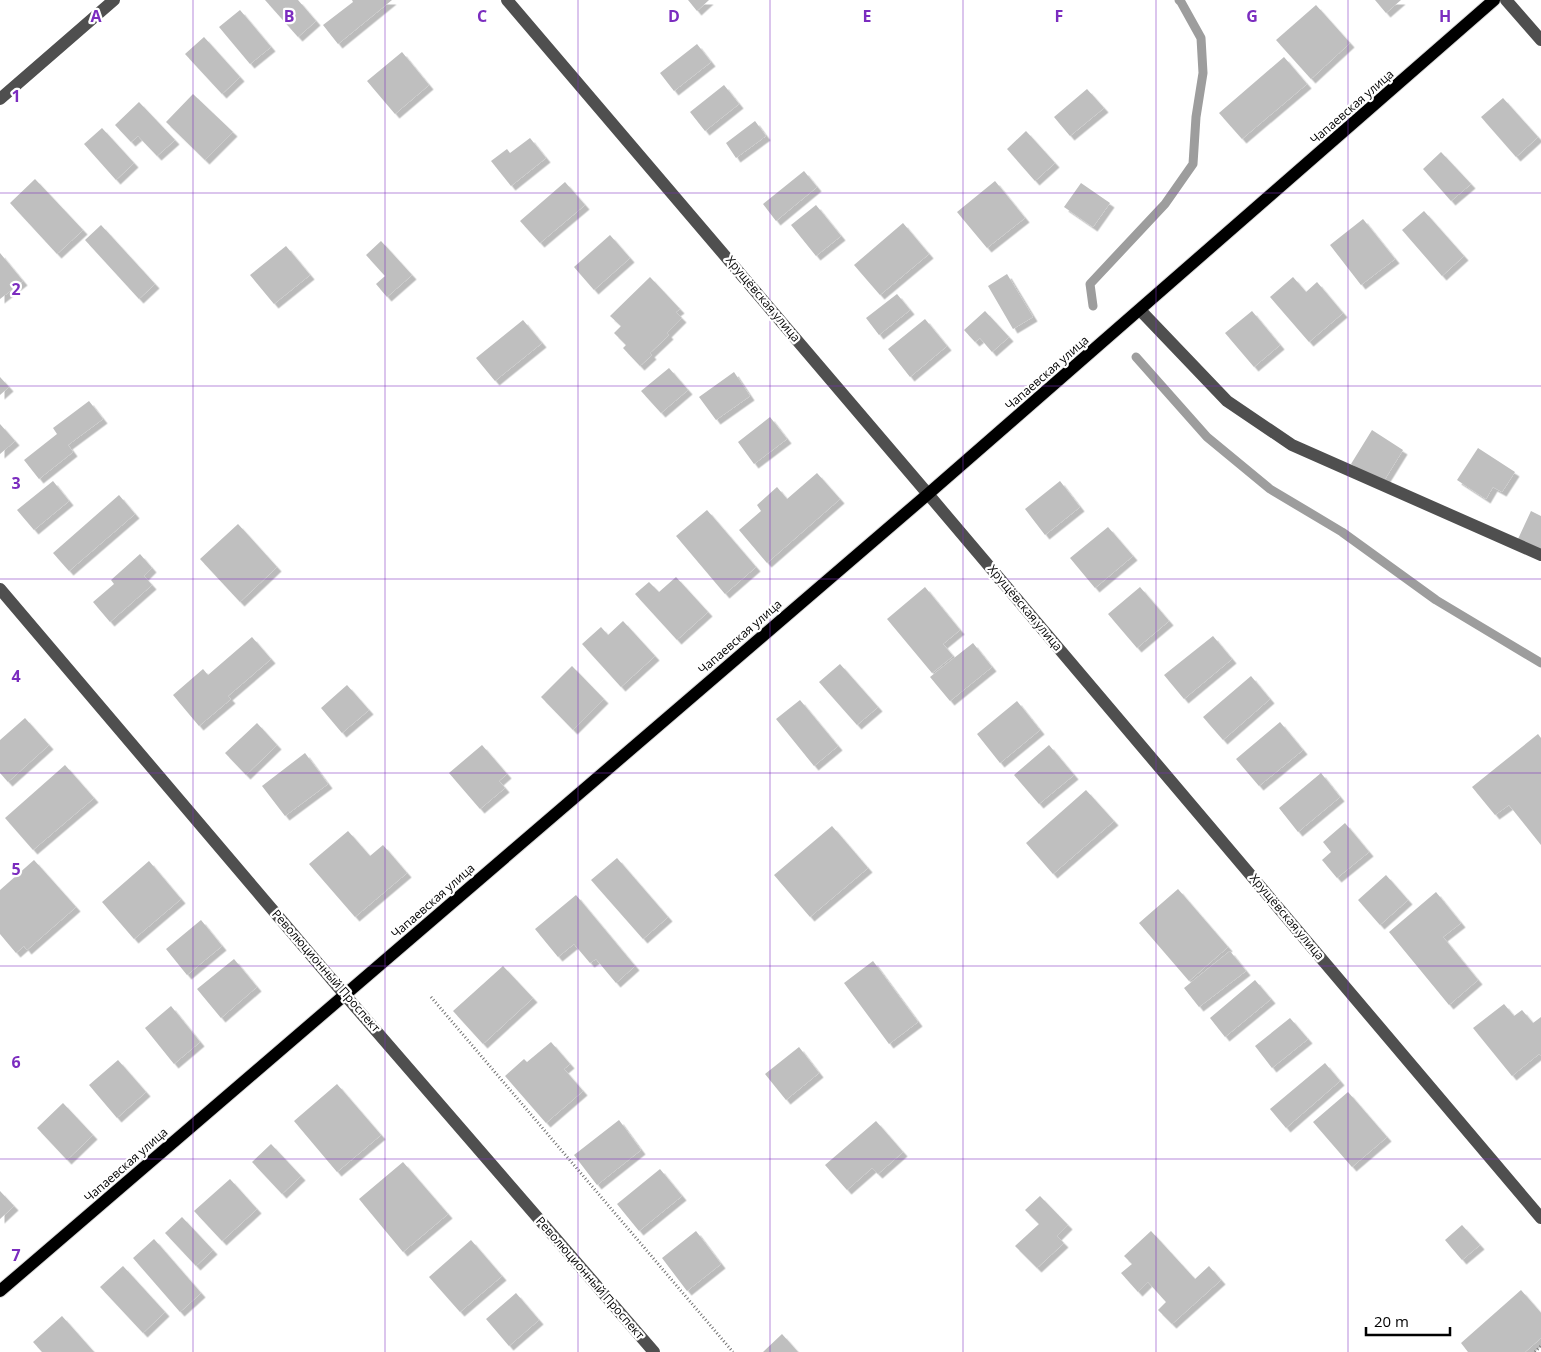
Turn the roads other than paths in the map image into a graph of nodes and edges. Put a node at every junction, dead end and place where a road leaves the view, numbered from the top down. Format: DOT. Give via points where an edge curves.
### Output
graph roads {
  1 [pos="114,0"];
  2 [pos="507,0"];
  3 [pos="1494,0"];
  4 [pos="1506,0"];
  5 [pos="1541,40"];
  6 [pos="0,99"];
  7 [pos="1140,310"];
  8 [pos="928,494"];
  9 [pos="1541,555"];
  10 [pos="0,589"];
  11 [pos="345,995"];
  12 [pos="1541,1218"];
  13 [pos="0,1291"];
  14 [pos="654,1352"];
  1 -- 6 [label="street"];
  2 -- 8 [label="street, Хрущёвская улица"];
  3 -- 7 [label="main road, Чапаевская улица"];
  4 -- 5 [label="street"];
  7 -- 8 [label="main road, Чапаевская улица"];
  7 -- 9 [label="street" via="1227,401 1292,446"];
  8 -- 11 [label="main road, Чапаевская улица"];
  8 -- 12 [label="street, Хрущёвская улица"];
  10 -- 11 [label="street, Революционный Проспект"];
  11 -- 13 [label="main road, Чапаевская улица"];
  11 -- 14 [label="street, Революционный Проспект"];
}
